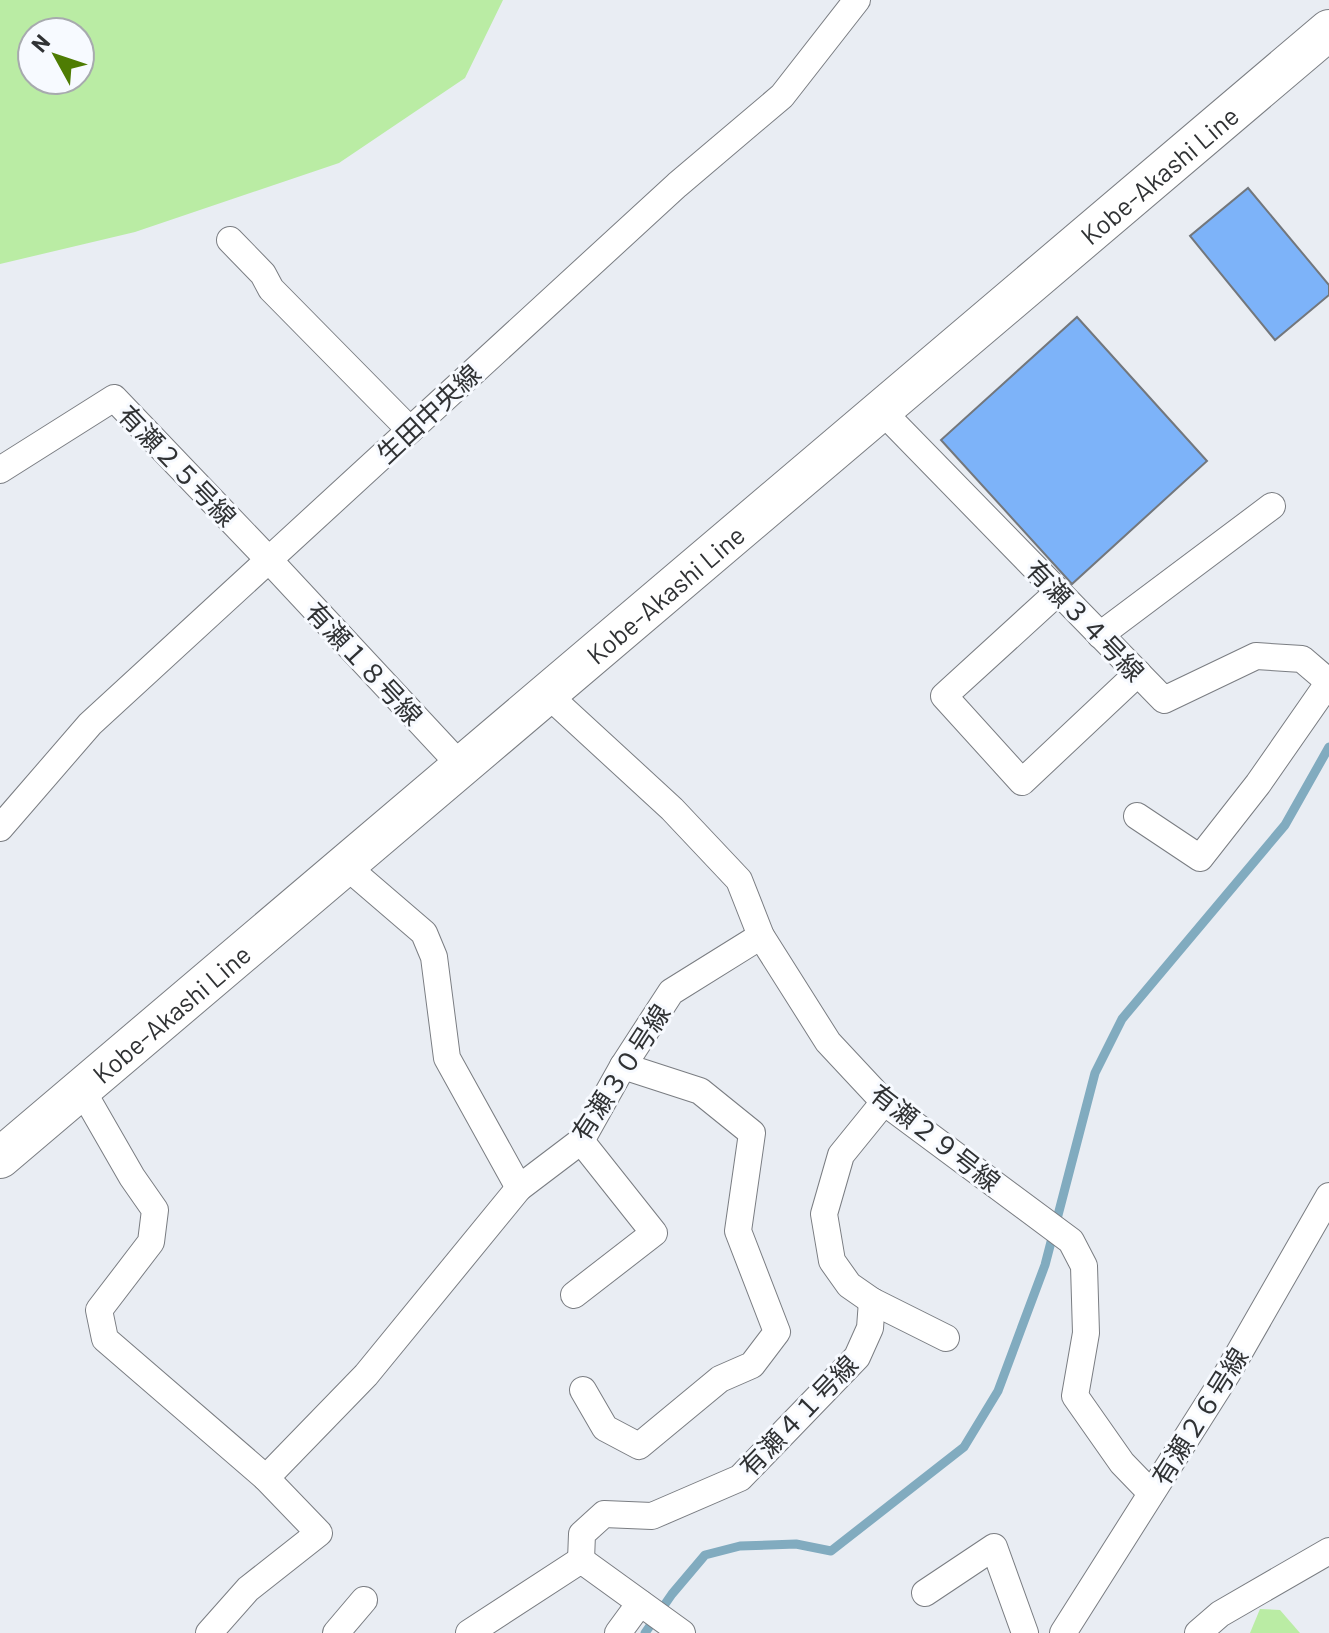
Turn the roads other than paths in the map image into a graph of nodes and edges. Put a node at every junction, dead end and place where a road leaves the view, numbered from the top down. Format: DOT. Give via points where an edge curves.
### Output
graph roads {
  1 [pos="857,0"];
  2 [pos="1329,30"];
  3 [pos="230,240"];
  4 [pos="881,410"];
  5 [pos="410,430"];
  6 [pos="0,470"];
  7 [pos="1272,506"];
  8 [pos="269,560"];
  9 [pos="1058,592"];
  10 [pos="1100,635"];
  11 [pos="1138,673"];
  12 [pos="1329,682"];
  13 [pos="547,694"];
  14 [pos="462,767"];
  15 [pos="1137,816"];
  16 [pos="0,828"];
  17 [pos="346,866"];
  18 [pos="761,936"];
  19 [pos="623,1066"];
  20 [pos="82,1090"];
  21 [pos="884,1102"];
  22 [pos="581,1141"];
  23 [pos="0,1158"];
  24 [pos="519,1188"];
  25 [pos="1329,1196"];
  26 [pos="574,1295"];
  27 [pos="872,1301"];
  28 [pos="946,1338"];
  29 [pos="583,1390"];
  30 [pos="266,1478"];
  31 [pos="1151,1493"];
  32 [pos="1329,1551"];
  33 [pos="581,1560"];
  34 [pos="925,1593"];
  35 [pos="364,1600"];
  36 [pos="641,1603"];
  37 [pos="678,1630"];
  38 [pos="209,1633"];
  39 [pos="336,1633"];
  40 [pos="469,1633"];
  41 [pos="618,1633"];
  42 [pos="1025,1633"];
  43 [pos="1063,1633"];
  44 [pos="1198,1633"];
  1 -- 5 [label="street, 生田中央線" via="782,96"];
  2 -- 4 [label="main road, Kobe-Akashi Line"];
  3 -- 5 [label="street"];
  4 -- 9 [label="street, 有瀬３４号線"];
  4 -- 13 [label="main road, Kobe-Akashi Line"];
  5 -- 8 [label="street, 生田中央線"];
  6 -- 8 [label="street, 有瀬２５号線" via="114,398"];
  7 -- 10 [label="street"];
  8 -- 14 [label="street, 有瀬１８号線"];
  8 -- 16 [label="street, 生田中央線" via="90,724"];
  9 -- 10 [label="street, 有瀬３４号線"];
  9 -- 11 [label="street" via="944,696 1022,782"];
  10 -- 11 [label="street, 有瀬３４号線"];
  11 -- 12 [label="street, 有瀬３４号線" via="1164,700 1256,656 1302,659"];
  12 -- 15 [label="street" via="1200,858"];
  13 -- 14 [label="main road, Kobe-Akashi Line"];
  13 -- 18 [label="street, 有瀬２９号線" via="672,809 739,880"];
  14 -- 17 [label="main road, Kobe-Akashi Line"];
  17 -- 20 [label="main road, Kobe-Akashi Line"];
  17 -- 24 [label="street" via="424,933 434,957 447,1058"];
  18 -- 19 [label="street, 有瀬３０号線" via="671,992"];
  18 -- 21 [label="street, 有瀬２９号線" via="828,1042"];
  19 -- 22 [label="street, 有瀬３０号線"];
  19 -- 29 [label="street" via="700,1091 752,1133 738,1231 777,1332 752,1365 720,1379 639,1446 605,1428"];
  20 -- 23 [label="main road, Kobe-Akashi Line"];
  20 -- 30 [label="street" via="155,1210 151,1242 99,1310 105,1339"];
  21 -- 27 [label="street" via="841,1155 824,1214 832,1261 849,1285"];
  21 -- 31 [label="street, 有瀬２９号線" via="1071,1241 1084,1266 1085,1293 1086,1333 1075,1396 1122,1463"];
  22 -- 24 [label="street, 有瀬３０号線"];
  22 -- 26 [label="street" via="654,1233"];
  24 -- 30 [label="street, 有瀬３０号線" via="366,1375"];
  25 -- 31 [label="street, 有瀬２６号線" via="1227,1374"];
  27 -- 28 [label="street"];
  27 -- 33 [label="street, 有瀬４１号線" via="870,1328 857,1357 740,1478 652,1516 604,1514 582,1534"];
  30 -- 38 [label="street" via="319,1533 248,1589"];
  31 -- 43 [label="street, 有瀬２６号線"];
  32 -- 44 [label="street" via="1220,1614"];
  33 -- 36 [label="street"];
  33 -- 40 [label="street"];
  34 -- 42 [label="street" via="994,1547"];
  35 -- 39 [label="street"];
  36 -- 37 [label="street"];
  36 -- 41 [label="street"];
}
